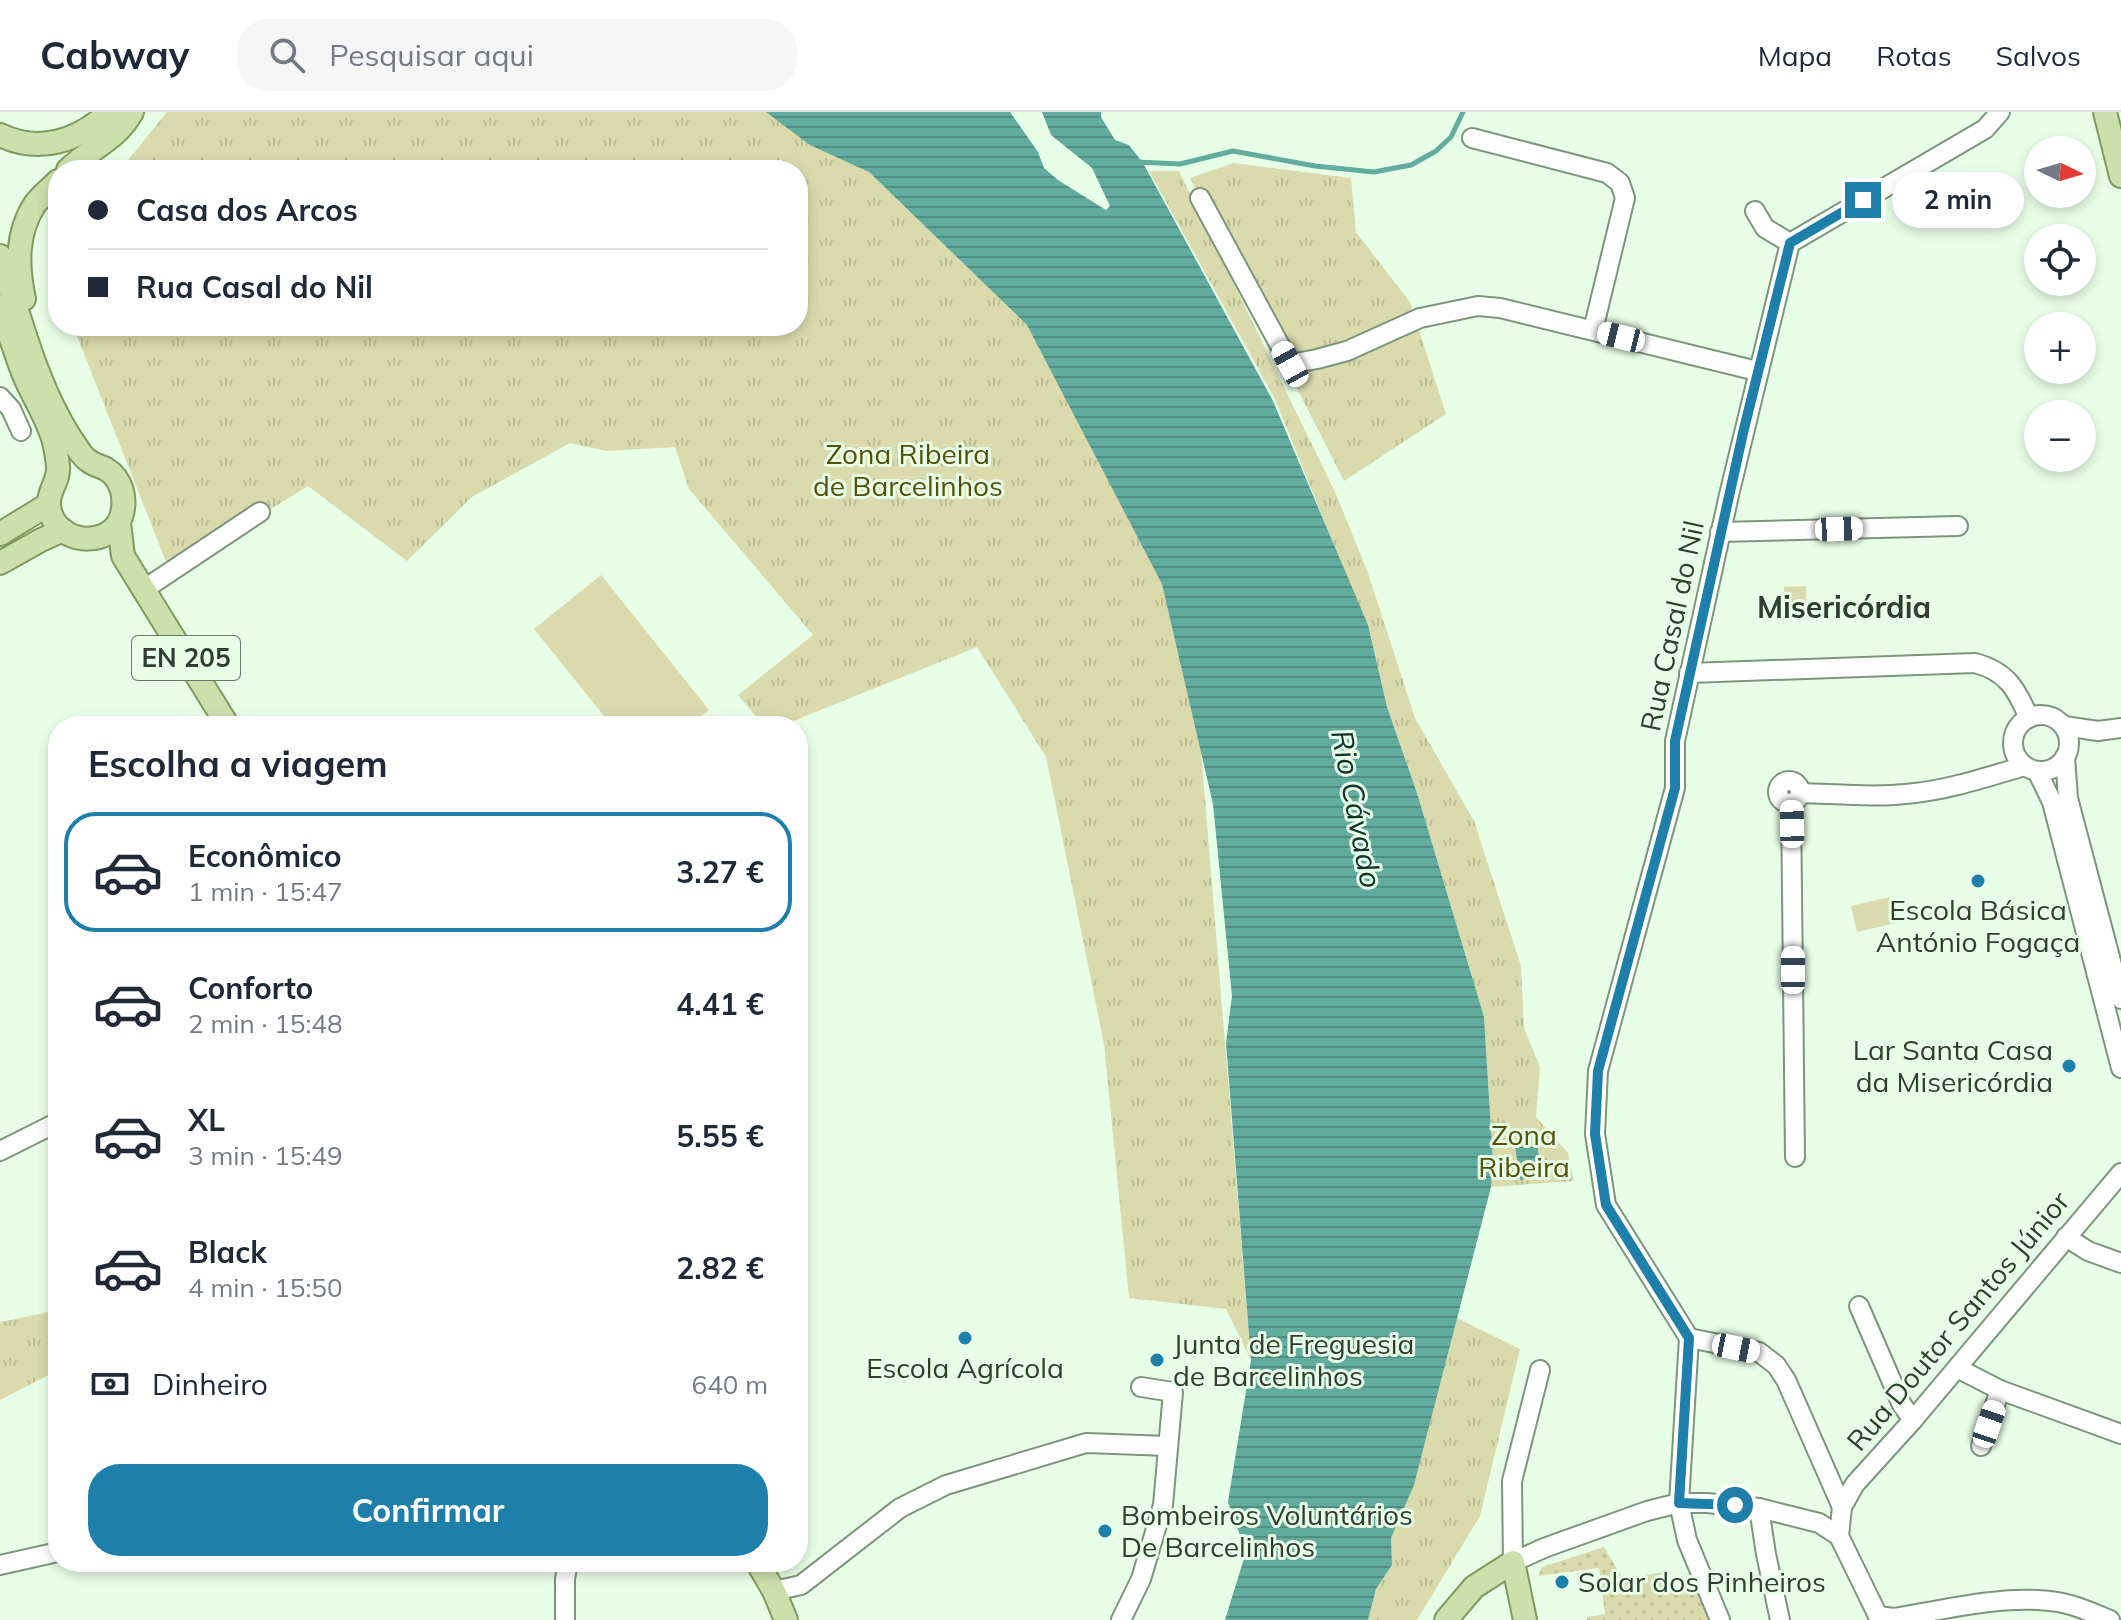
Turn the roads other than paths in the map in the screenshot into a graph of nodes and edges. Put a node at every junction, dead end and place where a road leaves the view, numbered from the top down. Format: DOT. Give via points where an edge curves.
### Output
graph roads {
  1 [pos="109,112"];
  2 [pos="132,112"];
  3 [pos="2000,112"];
  4 [pos="2105,112"];
  5 [pos="0,135"];
  6 [pos="1472,138"];
  7 [pos="82,160"];
  8 [pos="2121,176"];
  9 [pos="48,191"];
  10 [pos="1200,198"];
  11 [pos="1755,211"];
  12 [pos="1790,243"];
  13 [pos="0,256"];
  14 [pos="0,306"];
  15 [pos="1593,330"];
  16 [pos="26,335"];
  17 [pos="0,340"];
  18 [pos="1757,371"];
  19 [pos="24,376"];
  20 [pos="0,397"];
  21 [pos="21,431"];
  22 [pos="86,461"];
  23 [pos="58,472"];
  24 [pos="49,504"];
  25 [pos="260,512"];
  26 [pos="119,523"];
  27 [pos="1958,526"];
  28 [pos="63,530"];
  29 [pos="1720,532"];
  30 [pos="0,534"];
  31 [pos="97,539"];
  32 [pos="123,556"];
  33 [pos="0,563"];
  34 [pos="143,590"];
  35 [pos="1689,673"];
  36 [pos="222,716"];
  37 [pos="2029,718"];
  38 [pos="2064,726"];
  39 [pos="2121,728"];
  40 [pos="2098,731"];
  41 [pos="2015,736"];
  42 [pos="2067,753"];
  43 [pos="2031,768"];
  44 [pos="1990,776"];
  45 [pos="2121,999"];
  46 [pos="2121,1068"];
  47 [pos="48,1127"];
  48 [pos="0,1151"];
  49 [pos="1795,1157"];
  50 [pos="2121,1173"];
  51 [pos="2066,1237"];
  52 [pos="2121,1263"];
  53 [pos="1859,1306"];
  54 [pos="1689,1338"];
  55 [pos="1957,1368"];
  56 [pos="1540,1370"];
  57 [pos="1141,1387"];
  58 [pos="2000,1390"];
  59 [pos="1913,1420"];
  60 [pos="2121,1434"];
  61 [pos="1168,1446"];
  62 [pos="1981,1446"];
  63 [pos="1679,1503"];
  64 [pos="1842,1507"];
  65 [pos="1759,1508"];
  66 [pos="1839,1536"];
  67 [pos="48,1554"];
  68 [pos="1513,1562"];
  69 [pos="0,1565"];
  70 [pos="566,1572"];
  71 [pos="763,1572"];
  72 [pos="774,1591"];
  73 [pos="1879,1618"];
  74 [pos="565,1620"];
  75 [pos="786,1620"];
  76 [pos="1121,1620"];
  77 [pos="1446,1620"];
  78 [pos="1525,1620"];
  79 [pos="1720,1620"];
  80 [pos="1780,1620"];
  81 [pos="2110,1620"];
  1 -- 5 [label="main road" via="88,129 56,143 33,145"];
  2 -- 7 [label="main road"];
  3 -- 12 [label="street" via="1985,129"];
  4 -- 8 [label="main road"];
  6 -- 15 [label="street" via="1607,173 1620,183 1625,198"];
  9 -- 16 [label="main road" via="35,204 20,239"];
  10 -- 15 [label="street" via="1290,364 1347,351 1420,318 1478,306"];
  11 -- 12 [label="street" via="1765,228"];
  12 -- 18 [label="street, Rua Casal do Nil"];
  13 -- 16 [label="main road"];
  14 -- 19 [label="main road"];
  15 -- 18 [label="street"];
  16 -- 22 [label="main road" via="51,402"];
  17 -- 19 [label="main road"];
  18 -- 29 [label="street, Rua Casal do Nil"];
  19 -- 23 [label="main road" via="54,442"];
  20 -- 21 [label="street"];
  22 -- 23 [label="main road"];
  22 -- 26 [label="main road" via="117,478 124,501"];
  23 -- 24 [label="main road"];
  24 -- 28 [label="main road"];
  24 -- 30 [label="main road"];
  25 -- 34 [label="street"];
  26 -- 31 [label="main road"];
  26 -- 32 [label="main road, EN 205"];
  27 -- 29 [label="street"];
  28 -- 31 [label="main road"];
  28 -- 33 [label="main road"];
  29 -- 35 [label="street, Rua Casal do Nil"];
  31 -- 32 [label="main road"];
  32 -- 34 [label="main road, EN 205"];
  34 -- 36 [label="main road, EN 205"];
  35 -- 37 [label="street" via="1975,663 1993,668 2008,681"];
  35 -- 54 [label="street, Rua Casal do Nil" via="1675,741 1675,788 1598,1071 1595,1134 1606,1205"];
  37 -- 38 [label="street" via="2048,716"];
  37 -- 41 [label="street"];
  38 -- 40 [label="street"];
  38 -- 42 [label="street"];
  39 -- 40 [label="street"];
  40 -- 42 [label="street"];
  41 -- 43 [label="street" via="2015,752"];
  41 -- 44 [label="street"];
  42 -- 43 [label="street" via="2053,768"];
  42 -- 45 [label="street" via="2068,798"];
  43 -- 44 [label="street"];
  43 -- 46 [label="street" via="2052,802"];
  44 -- 49 [label="street" via="1918,793 1796,798"];
  47 -- 48 [label="street"];
  50 -- 51 [label="street, Rua Doutor Santos Júnior"];
  51 -- 52 [label="street"];
  51 -- 55 [label="street, Rua Doutor Santos Júnior"];
  53 -- 59 [label="street"];
  54 -- 63 [label="street"];
  54 -- 64 [label="street" via="1759,1352 1776,1365"];
  55 -- 58 [label="street"];
  55 -- 59 [label="street, Rua Doutor Santos Júnior"];
  56 -- 68 [label="street" via="1512,1481"];
  57 -- 61 [label="street" via="1173,1392"];
  58 -- 60 [label="street"];
  58 -- 62 [label="street"];
  59 -- 64 [label="street, Rua Doutor Santos Júnior" via="1855,1484"];
  61 -- 72 [label="street" via="1086,1443 946,1485 900,1508 801,1585"];
  61 -- 76 [label="street" via="1163,1505 1141,1579"];
  63 -- 65 [label="street"];
  63 -- 68 [label="street"];
  63 -- 79 [label="street" via="1687,1540"];
  64 -- 66 [label="street"];
  65 -- 66 [label="street" via="1819,1523"];
  65 -- 80 [label="street"];
  66 -- 73 [label="street"];
  67 -- 69 [label="street"];
  68 -- 77 [label="main road" via="1474,1587"];
  68 -- 78 [label="main road"];
  70 -- 74 [label="street"];
  71 -- 72 [label="main road"];
  72 -- 75 [label="main road"];
  73 -- 81 [label="street" via="2030,1599 2054,1601"];
}
